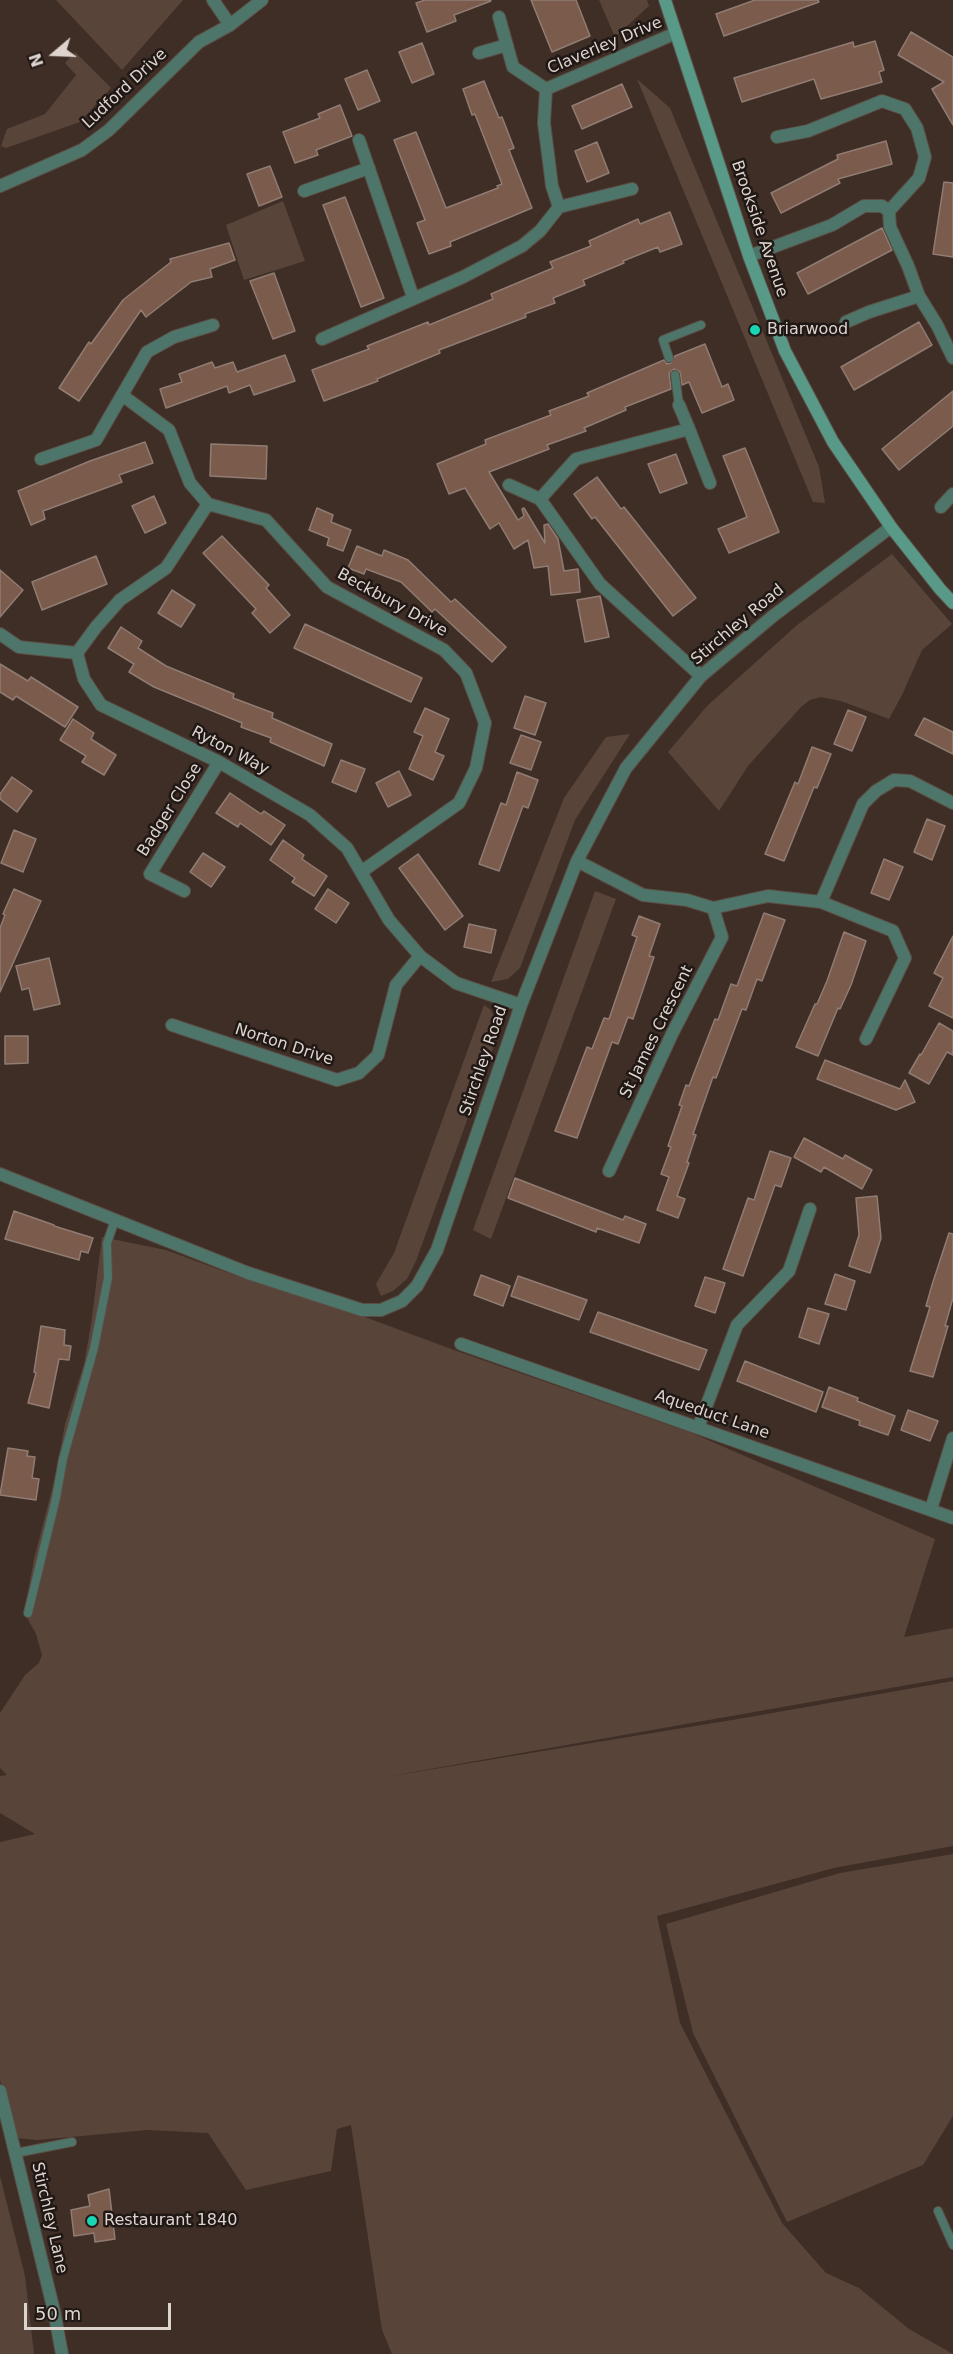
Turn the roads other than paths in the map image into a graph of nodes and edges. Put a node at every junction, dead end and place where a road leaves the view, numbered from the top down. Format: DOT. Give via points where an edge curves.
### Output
graph roads {
  1 [pos="213,0"];
  2 [pos="262,0"];
  3 [pos="665,0"];
  4 [pos="499,17"];
  5 [pos="230,25"];
  6 [pos="676,33"];
  7 [pos="507,45"];
  8 [pos="479,53"];
  9 [pos="546,89"];
  10 [pos="777,137"];
  11 [pos="359,140"];
  12 [pos="369,168"];
  13 [pos="0,186"];
  14 [pos="632,189"];
  15 [pos="304,191"];
  16 [pos="559,207"];
  17 [pos="889,211"];
  18 [pos="749,256"];
  19 [pos="919,296"];
  20 [pos="413,297"];
  21 [pos="846,322"];
  22 [pos="213,324"];
  23 [pos="701,325"];
  24 [pos="322,339"];
  25 [pos="669,358"];
  26 [pos="953,358"];
  27 [pos="675,375"];
  28 [pos="122,395"];
  29 [pos="679,405"];
  30 [pos="689,429"];
  31 [pos="41,459"];
  32 [pos="710,483"];
  33 [pos="509,484"];
  34 [pos="953,494"];
  35 [pos="540,499"];
  36 [pos="208,504"];
  37 [pos="941,507"];
  38 [pos="891,527"];
  39 [pos="953,603"];
  40 [pos="0,633"];
  41 [pos="77,653"];
  42 [pos="701,676"];
  43 [pos="219,762"];
  44 [pos="953,803"];
  45 [pos="577,861"];
  46 [pos="361,872"];
  47 [pos="184,891"];
  48 [pos="821,902"];
  49 [pos="713,908"];
  50 [pos="420,956"];
  51 [pos="521,1005"];
  52 [pos="172,1025"];
  53 [pos="866,1039"];
  54 [pos="609,1171"];
  55 [pos="0,1174"];
  56 [pos="810,1209"];
  57 [pos="115,1220"];
  58 [pos="461,1344"];
  59 [pos="698,1428"];
  60 [pos="953,1438"];
  61 [pos="931,1509"];
  62 [pos="953,1518"];
  63 [pos="28,1613"];
  64 [pos="0,2091"];
  65 [pos="72,2142"];
  66 [pos="16,2153"];
  67 [pos="938,2211"];
  68 [pos="953,2244"];
  69 [pos="62,2354"];
  1 -- 5 [label="street"];
  2 -- 5 [label="street, Ludford Drive"];
  3 -- 6 [label="street, Brookside Avenue"];
  4 -- 7 [label="street, Claverley Drive"];
  5 -- 13 [label="street, Ludford Drive" via="199,42 109,130 82,150"];
  6 -- 9 [label="street, Claverley Drive"];
  6 -- 18 [label="street, Brookside Avenue"];
  7 -- 8 [label="street"];
  7 -- 9 [label="street, Claverley Drive" via="513,67"];
  9 -- 16 [label="street, Claverley Drive" via="544,123 552,186"];
  10 -- 17 [label="street" via="808,131 882,101 905,109 917,128 925,158 918,178"];
  11 -- 12 [label="street"];
  12 -- 15 [label="street"];
  12 -- 20 [label="street"];
  14 -- 16 [label="street"];
  16 -- 20 [label="street" via="522,246 463,277"];
  17 -- 18 [label="street" via="882,206 864,206 832,225"];
  17 -- 19 [label="street" via="890,227"];
  18 -- 38 [label="street, Brookside Avenue" via="785,351 833,442"];
  19 -- 21 [label="street"];
  19 -- 26 [label="street"];
  20 -- 24 [label="street"];
  22 -- 28 [label="street" via="174,337 147,352"];
  23 -- 25 [label="lane" via="663,340"];
  27 -- 29 [label="lane"];
  28 -- 31 [label="street" via="96,440"];
  28 -- 36 [label="street" via="169,430 190,483"];
  29 -- 30 [label="street"];
  30 -- 32 [label="street"];
  30 -- 35 [label="street" via="576,459"];
  33 -- 35 [label="street"];
  34 -- 37 [label="street"];
  35 -- 42 [label="street" via="600,584"];
  36 -- 41 [label="street" via="166,568 120,600"];
  36 -- 46 [label="street, Beckbury Drive" via="266,520 327,587 444,650 466,673 485,723 476,768 459,803"];
  38 -- 39 [label="street, Brookside Avenue"];
  38 -- 42 [label="street, Stirchley Road"];
  40 -- 41 [label="street" via="19,647"];
  41 -- 43 [label="street, Ryton Way" via="84,679 101,705"];
  42 -- 45 [label="street, Stirchley Road" via="626,768"];
  43 -- 46 [label="street, Ryton Way" via="310,815 347,848"];
  43 -- 47 [label="street, Badger Close" via="150,874"];
  44 -- 48 [label="street" via="910,781 894,780 876,791 863,804"];
  45 -- 49 [label="street" via="643,895 687,900"];
  45 -- 51 [label="street, Stirchley Road"];
  46 -- 50 [label="street, Ryton Way" via="389,920"];
  48 -- 49 [label="street" via="768,896"];
  48 -- 53 [label="street" via="893,932 905,958"];
  49 -- 54 [label="street, St James Crescent" via="722,937"];
  50 -- 51 [label="street, Ryton Way" via="456,983"];
  50 -- 52 [label="street, Norton Drive" via="396,985 378,1055 359,1073 337,1080"];
  51 -- 57 [label="street, Stirchley Road" via="436,1250 417,1286 402,1301 381,1310 362,1310 248,1273"];
  55 -- 57 [label="street, Stirchley Road"];
  56 -- 59 [label="street" via="789,1271 737,1325"];
  57 -- 63 [label="lane" via="107,1243 108,1278 94,1348 63,1459"];
  58 -- 59 [label="street, Aqueduct Lane"];
  59 -- 61 [label="street, Aqueduct Lane"];
  60 -- 61 [label="street"];
  61 -- 62 [label="street, Aqueduct Lane"];
  64 -- 66 [label="street, Stirchley Lane"];
  65 -- 66 [label="lane"];
  66 -- 69 [label="street, Stirchley Lane"];
  67 -- 68 [label="lane"];
}
